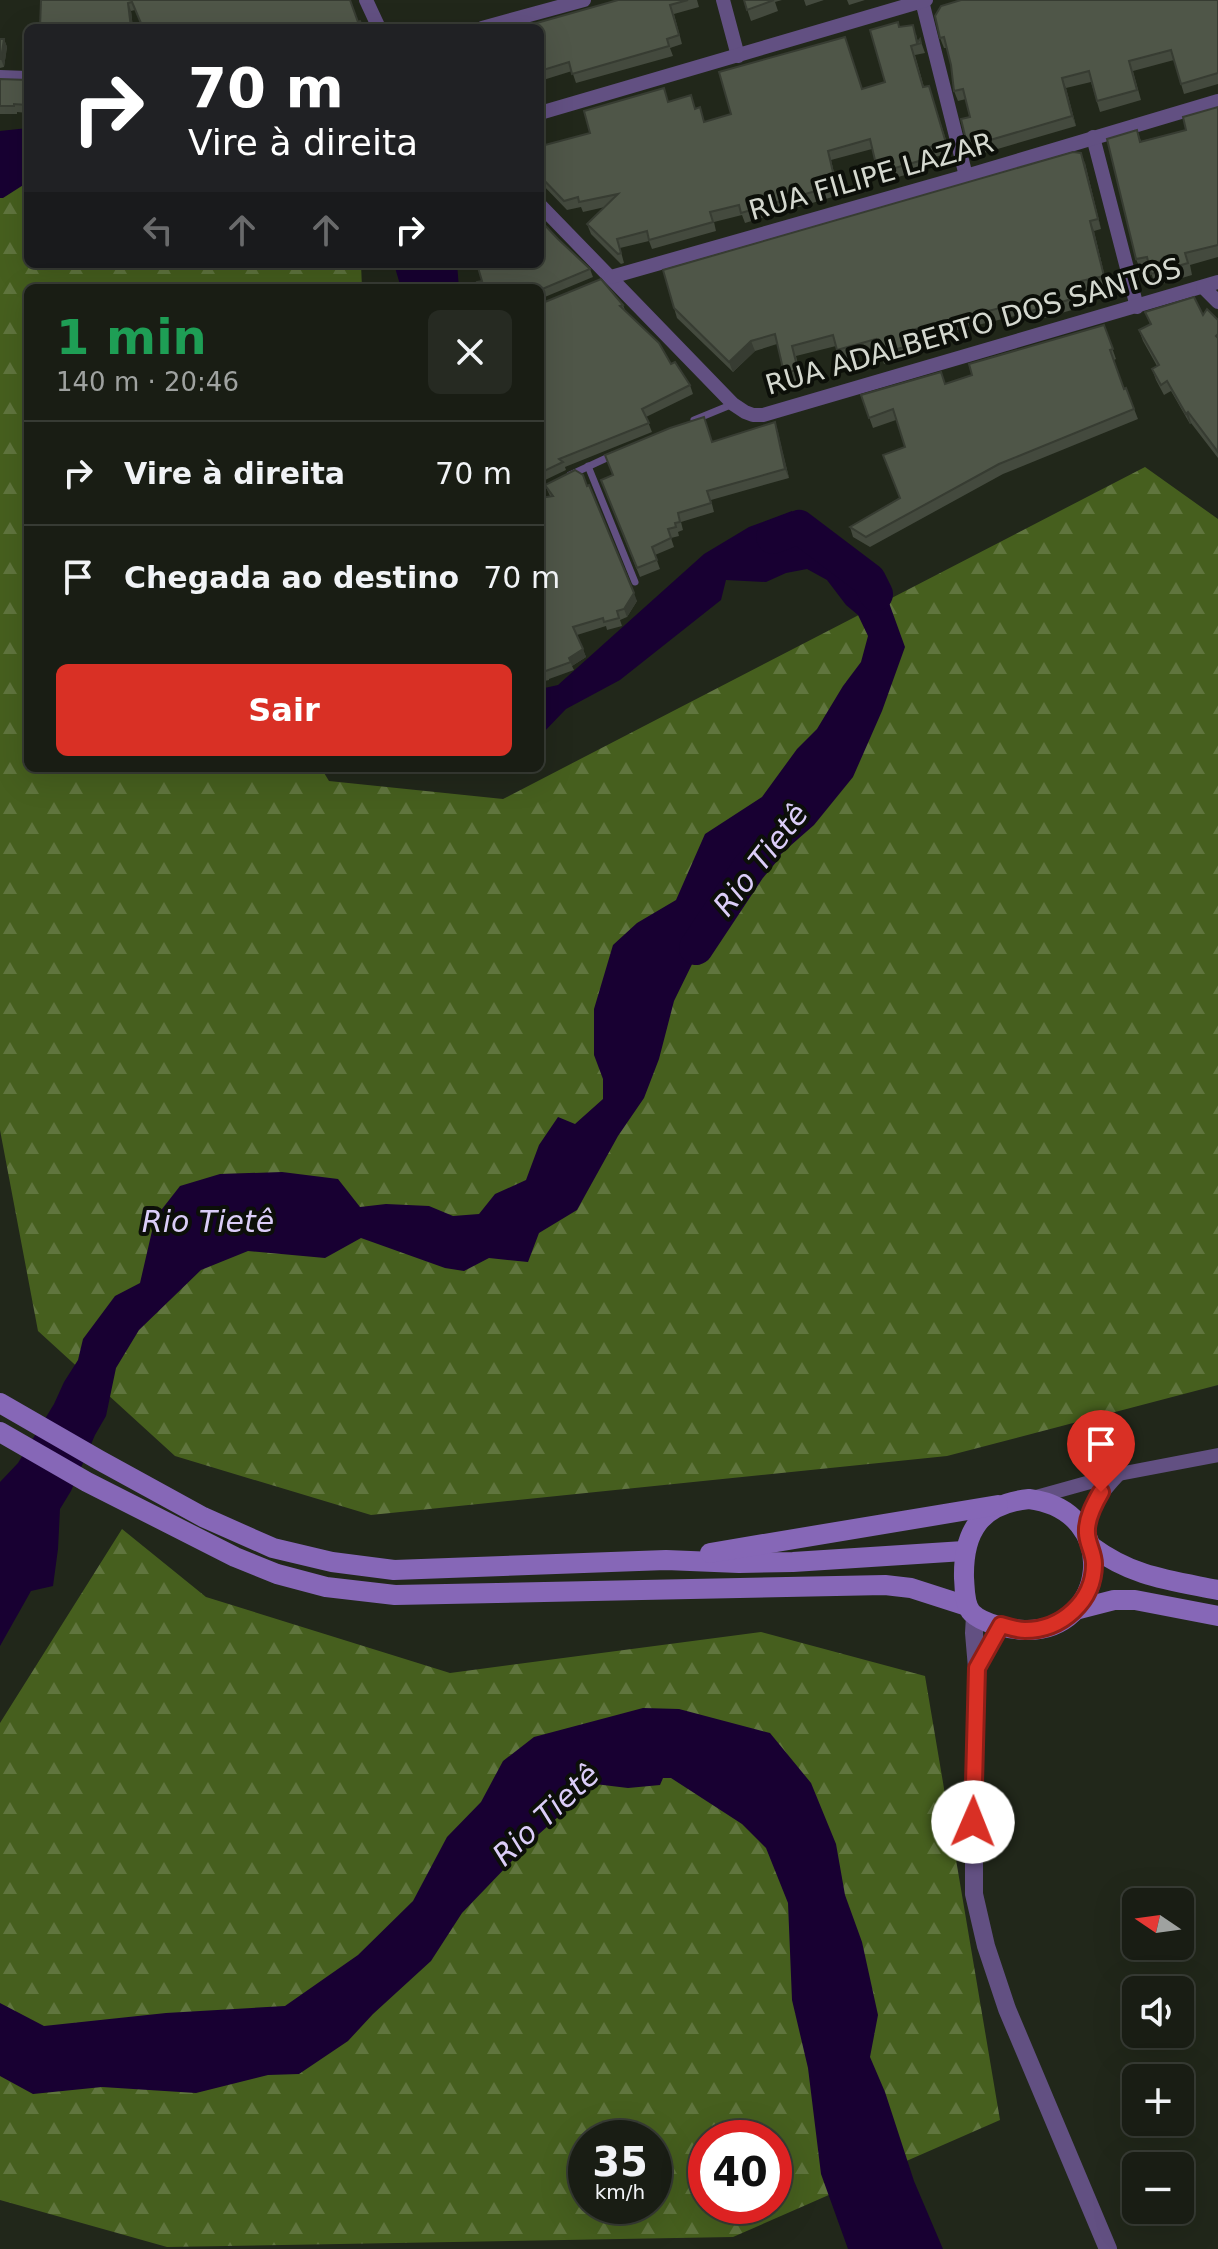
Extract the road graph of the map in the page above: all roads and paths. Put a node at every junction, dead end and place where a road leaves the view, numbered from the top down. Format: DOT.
graph roads {
  1 [pos="366,0"];
  2 [pos="584,0"];
  3 [pos="723,0"];
  4 [pos="924,0"];
  5 [pos="377,24"];
  6 [pos="497,24"];
  7 [pos="738,56"];
  8 [pos="0,77"];
  9 [pos="24,78"];
  10 [pos="1218,101"];
  11 [pos="544,112"];
  12 [pos="1093,137"];
  13 [pos="966,176"];
  14 [pos="544,210"];
  15 [pos="605,280"];
  16 [pos="1211,284"];
  17 [pos="1218,302"];
  18 [pos="1137,307"];
  19 [pos="733,404"];
  20 [pos="689,422"];
  21 [pos="617,453"];
  22 [pos="588,466"];
  23 [pos="564,478"];
  24 [pos="635,582"];
  25 [pos="6,1407"];
  26 [pos="0,1432"];
  27 [pos="1218,1455"];
  28 [pos="1119,1474"];
  29 [pos="1029,1499"];
  30 [pos="1002,1504"];
  31 [pos="1089,1540"];
  32 [pos="964,1551"];
  33 [pos="666,1560"];
  34 [pos="1218,1590"];
  35 [pos="1075,1610"];
  36 [pos="971,1611"];
  37 [pos="1218,1616"];
  38 [pos="1001,1625"];
  39 [pos="977,1668"];
  40 [pos="1108,2249"];
  1 -- 5 [label="street"];
  2 -- 6 [label="street"];
  3 -- 7 [label="street"];
  4 -- 7 [label="street"];
  4 -- 13 [label="street"];
  7 -- 11 [label="street"];
  8 -- 9 [label="street"];
  10 -- 12 [label="street, RUA FILIPE LAZAR"];
  12 -- 13 [label="street, RUA FILIPE LAZAR"];
  12 -- 18 [label="street"];
  13 -- 15 [label="street, RUA FILIPE LAZAR"];
  14 -- 15 [label="street, RUA ADALBERTO DOS SANTOS"];
  15 -- 19 [label="street, RUA ADALBERTO DOS SANTOS"];
  16 -- 17 [label="street"];
  16 -- 18 [label="street, RUA ADALBERTO DOS SANTOS"];
  18 -- 19 [label="street, RUA ADALBERTO DOS SANTOS"];
  19 -- 20 [label="lane"];
  21 -- 22 [label="lane"];
  22 -- 23 [label="lane"];
  22 -- 24 [label="lane"];
  25 -- 33 [label="main road"];
  26 -- 36 [label="main road"];
  27 -- 28 [label="street"];
  28 -- 29 [label="street"];
  28 -- 31 [label="street"];
  29 -- 30 [label="main road"];
  29 -- 31 [label="main road"];
  30 -- 32 [label="main road"];
  30 -- 33 [label="main road"];
  31 -- 34 [label="main road"];
  31 -- 35 [label="main road"];
  32 -- 33 [label="main road"];
  32 -- 36 [label="main road"];
  35 -- 37 [label="main road"];
  35 -- 38 [label="main road"];
  36 -- 38 [label="main road"];
  36 -- 39 [label="street"];
  38 -- 39 [label="street"];
  39 -- 40 [label="street"];
}
